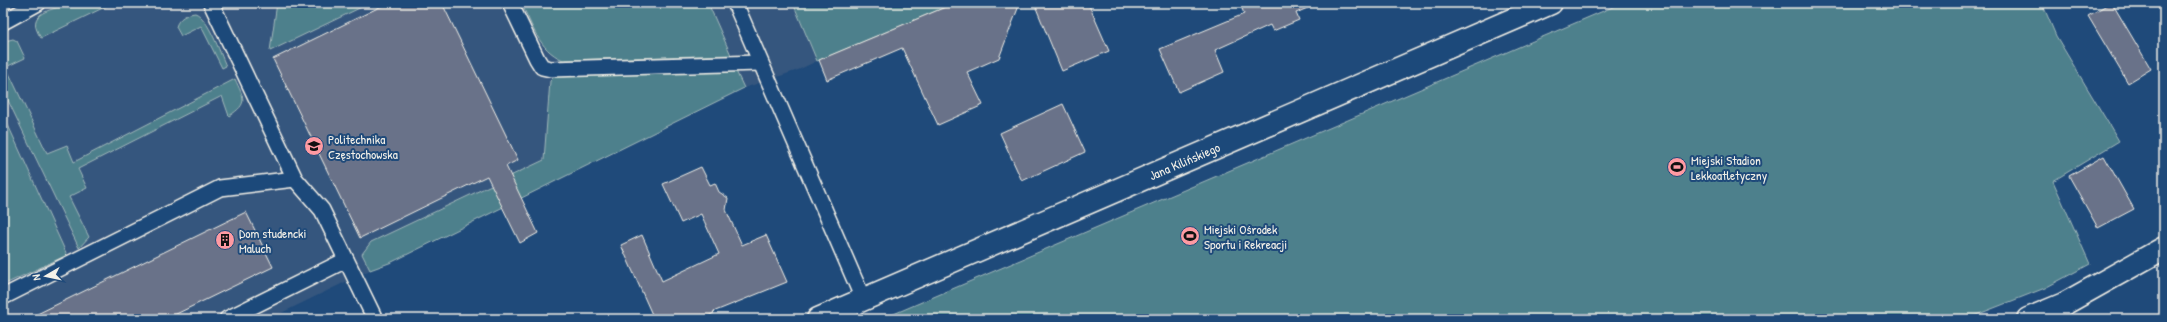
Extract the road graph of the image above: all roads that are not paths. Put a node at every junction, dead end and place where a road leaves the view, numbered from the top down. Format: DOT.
graph roads {
  1 [pos="38,3"];
  2 [pos="211,3"];
  3 [pos="510,3"];
  4 [pos="735,3"];
  5 [pos="1551,3"];
  6 [pos="3,22"];
  7 [pos="760,63"];
  8 [pos="295,179"];
  9 [pos="2164,248"];
  10 [pos="346,260"];
  11 [pos="3,297"];
  12 [pos="863,299"];
  13 [pos="227,319"];
  14 [pos="374,319"];
  15 [pos="818,319"];
  16 [pos="2028,319"];
  1 -- 6 [label="lane"];
  2 -- 8 [label="lane"];
  3 -- 7 [label="lane"];
  4 -- 7 [label="lane"];
  5 -- 12 [label="street, Jana Kilińskiego"];
  7 -- 12 [label="lane"];
  8 -- 10 [label="lane"];
  8 -- 11 [label="lane"];
  9 -- 16 [label="street"];
  10 -- 13 [label="lane"];
  10 -- 14 [label="lane"];
  12 -- 15 [label="street, Jana Kilińskiego"];
}
